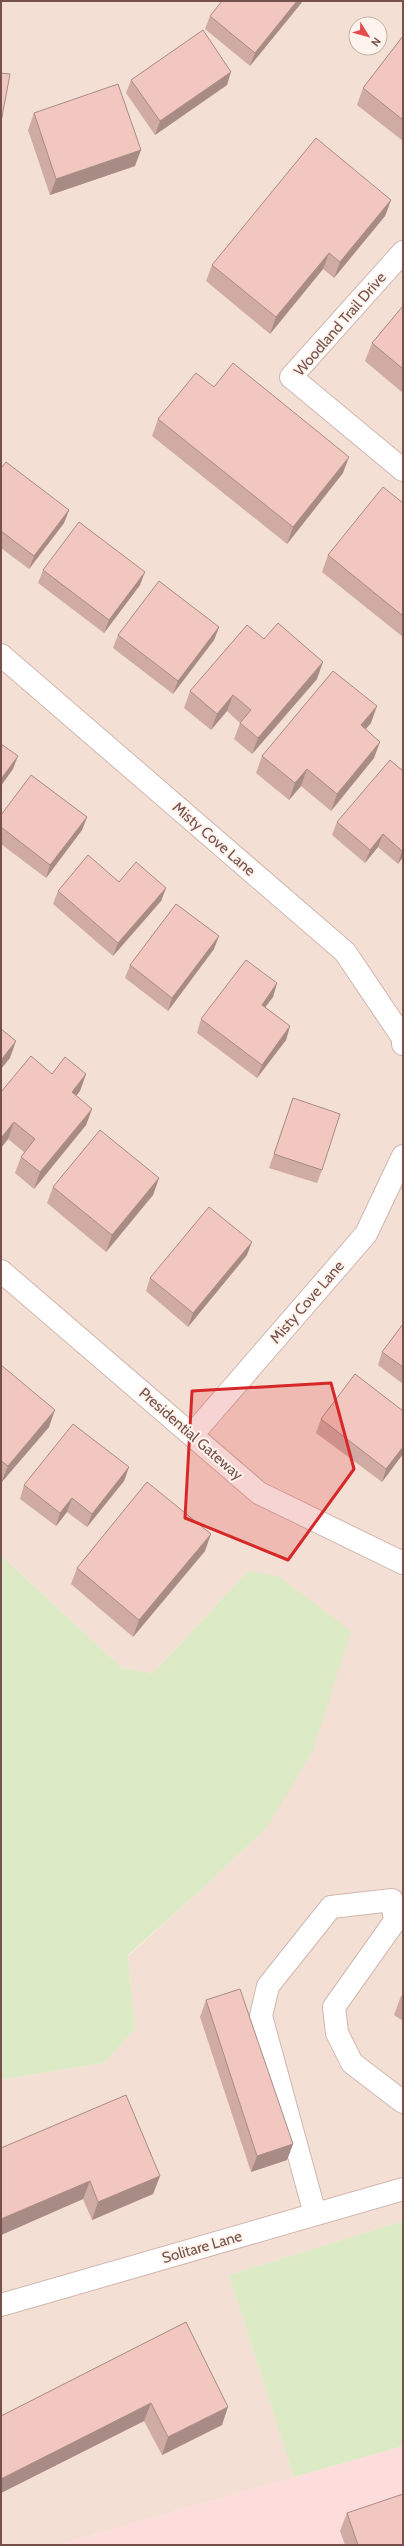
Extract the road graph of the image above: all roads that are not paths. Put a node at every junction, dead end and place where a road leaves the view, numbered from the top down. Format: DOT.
graph roads {
  1 [pos="403,252"];
  2 [pos="403,470"];
  3 [pos="1,655"];
  4 [pos="403,1044"];
  5 [pos="403,1156"];
  6 [pos="1,1271"];
  7 [pos="192,1435"];
  8 [pos="403,1564"];
  9 [pos="403,2102"];
  10 [pos="403,2189"];
  11 [pos="315,2214"];
  12 [pos="1,2305"];
  1 -- 2 [label="street, Woodland Trail Drive"];
  3 -- 4 [label="street, Misty Cove Lane"];
  5 -- 7 [label="street, Misty Cove Lane"];
  6 -- 7 [label="street, Presidential Gateway"];
  7 -- 8 [label="street, Presidential Gateway"];
  9 -- 11 [label="street"];
  10 -- 11 [label="street, Solitare Lane"];
  11 -- 12 [label="street, Solitare Lane"];
}
